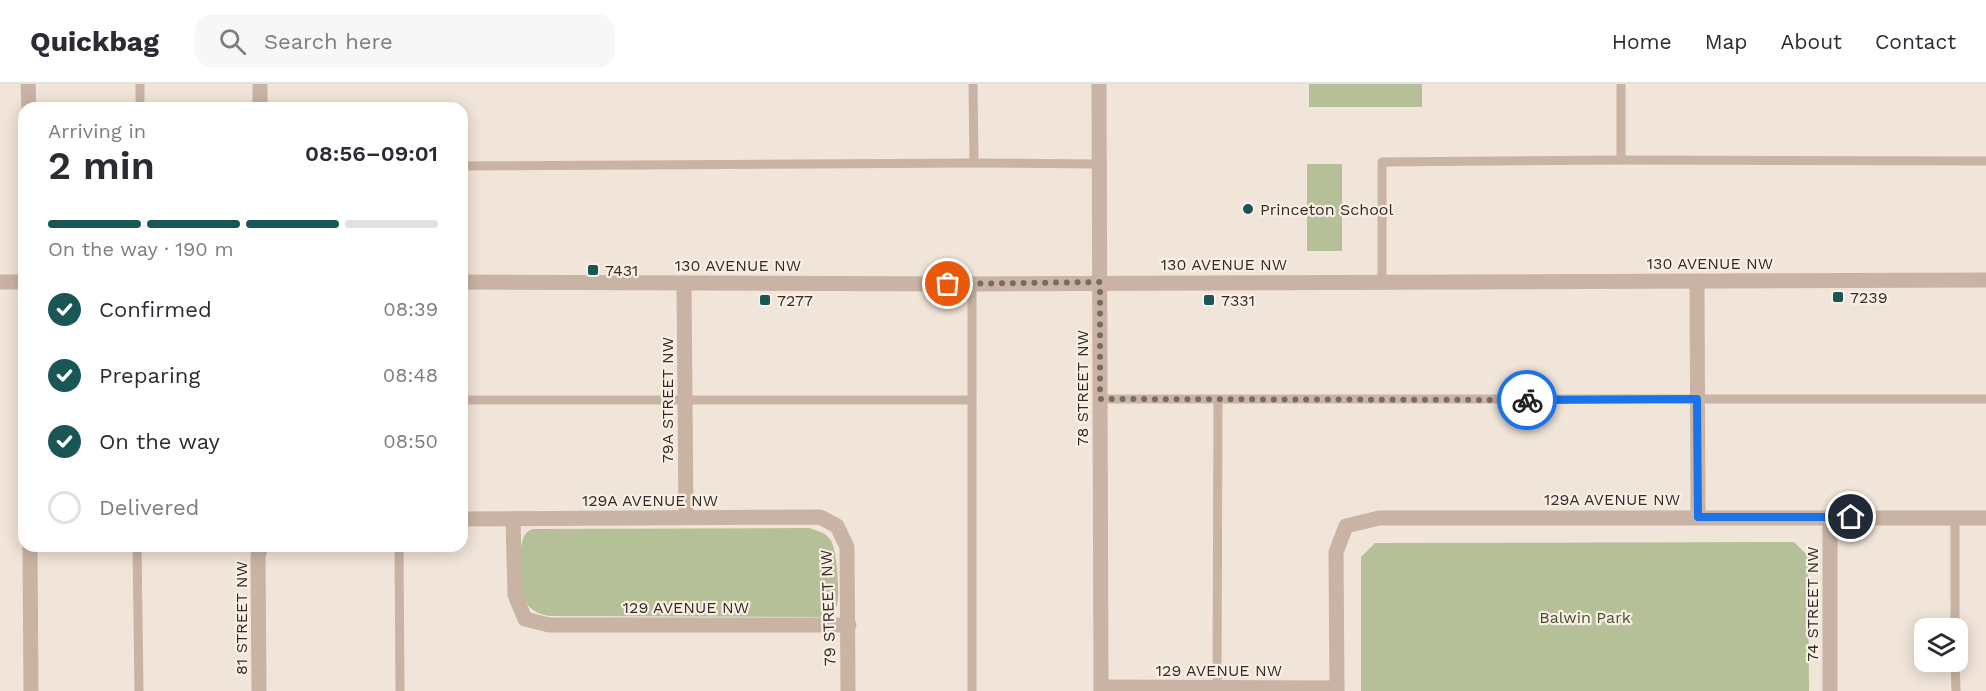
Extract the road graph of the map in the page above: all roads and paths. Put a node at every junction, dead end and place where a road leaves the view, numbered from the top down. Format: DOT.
graph roads {
  1 [pos="28,84"];
  2 [pos="140,84"];
  3 [pos="260,84"];
  4 [pos="973,84"];
  5 [pos="1099,84"];
  6 [pos="1621,84"];
  7 [pos="29,102"];
  8 [pos="140,102"];
  9 [pos="260,102"];
  10 [pos="1621,160"];
  11 [pos="1986,161"];
  12 [pos="974,163"];
  13 [pos="1100,164"];
  14 [pos="468,166"];
  15 [pos="1986,280"];
  16 [pos="1697,281"];
  17 [pos="0,282"];
  18 [pos="18,282"];
  19 [pos="468,282"];
  20 [pos="1100,282"];
  21 [pos="1382,282"];
  22 [pos="684,283"];
  23 [pos="972,284"];
  24 [pos="686,399"];
  25 [pos="1100,399"];
  26 [pos="1697,399"];
  27 [pos="1986,399"];
  28 [pos="468,400"];
  29 [pos="972,400"];
  30 [pos="1218,400"];
  31 [pos="686,517"];
  32 [pos="1698,517"];
  33 [pos="1830,517"];
  34 [pos="1955,518"];
  35 [pos="1986,518"];
  36 [pos="468,519"];
  37 [pos="513,519"];
  38 [pos="837,526"];
  39 [pos="30,552"];
  40 [pos="137,552"];
  41 [pos="259,552"];
  42 [pos="399,552"];
  43 [pos="1955,618"];
  44 [pos="849,625"];
  45 [pos="1956,672"];
  46 [pos="1101,689"];
  47 [pos="1217,689"];
  48 [pos="1337,690"];
  49 [pos="31,691"];
  50 [pos="139,691"];
  51 [pos="259,691"];
  52 [pos="400,691"];
  53 [pos="848,691"];
  54 [pos="972,691"];
  55 [pos="1830,691"];
  56 [pos="1956,691"];
  1 -- 7 [label="street"];
  2 -- 8 [label="lane"];
  3 -- 9 [label="street"];
  4 -- 12 [label="lane"];
  5 -- 13 [label="street, 78 STREET NW"];
  6 -- 10 [label="lane"];
  10 -- 11 [label="lane"];
  10 -- 21 [label="lane"];
  12 -- 13 [label="lane"];
  12 -- 14 [label="lane"];
  13 -- 20 [label="street, 78 STREET NW"];
  15 -- 16 [label="street, 130 AVENUE NW"];
  16 -- 21 [label="street, 130 AVENUE NW"];
  16 -- 26 [label="street"];
  17 -- 18 [label="street"];
  19 -- 22 [label="street, 130 AVENUE NW"];
  20 -- 21 [label="street, 130 AVENUE NW"];
  20 -- 23 [label="street, 130 AVENUE NW"];
  20 -- 25 [label="street, 78 STREET NW"];
  22 -- 23 [label="street, 130 AVENUE NW"];
  22 -- 24 [label="street, 79A STREET NW"];
  23 -- 29 [label="lane"];
  24 -- 28 [label="lane"];
  24 -- 29 [label="lane"];
  24 -- 31 [label="street, 79A STREET NW"];
  25 -- 30 [label="lane"];
  25 -- 46 [label="street, 78 STREET NW"];
  26 -- 27 [label="lane"];
  26 -- 30 [label="lane"];
  26 -- 32 [label="street"];
  29 -- 54 [label="lane"];
  30 -- 47 [label="lane"];
  31 -- 37 [label="street, 129A AVENUE NW"];
  31 -- 38 [label="street, 129A AVENUE NW"];
  32 -- 33 [label="street, 129A AVENUE NW"];
  32 -- 48 [label="street, 129A AVENUE NW"];
  33 -- 34 [label="street, 129A AVENUE NW"];
  33 -- 55 [label="street, 74 STREET NW"];
  34 -- 35 [label="street, 129A AVENUE NW"];
  34 -- 43 [label="lane"];
  36 -- 37 [label="street, 129A AVENUE NW"];
  37 -- 44 [label="street, 129 AVENUE NW"];
  38 -- 44 [label="street, 79 STREET NW"];
  39 -- 49 [label="street"];
  40 -- 50 [label="lane"];
  41 -- 51 [label="street, 81 STREET NW"];
  42 -- 52 [label="lane"];
  44 -- 53 [label="street, 79 STREET NW"];
  45 -- 56 [label="lane"];
  46 -- 47 [label="street, 129 AVENUE NW"];
  47 -- 48 [label="street, 129 AVENUE NW"];
}
